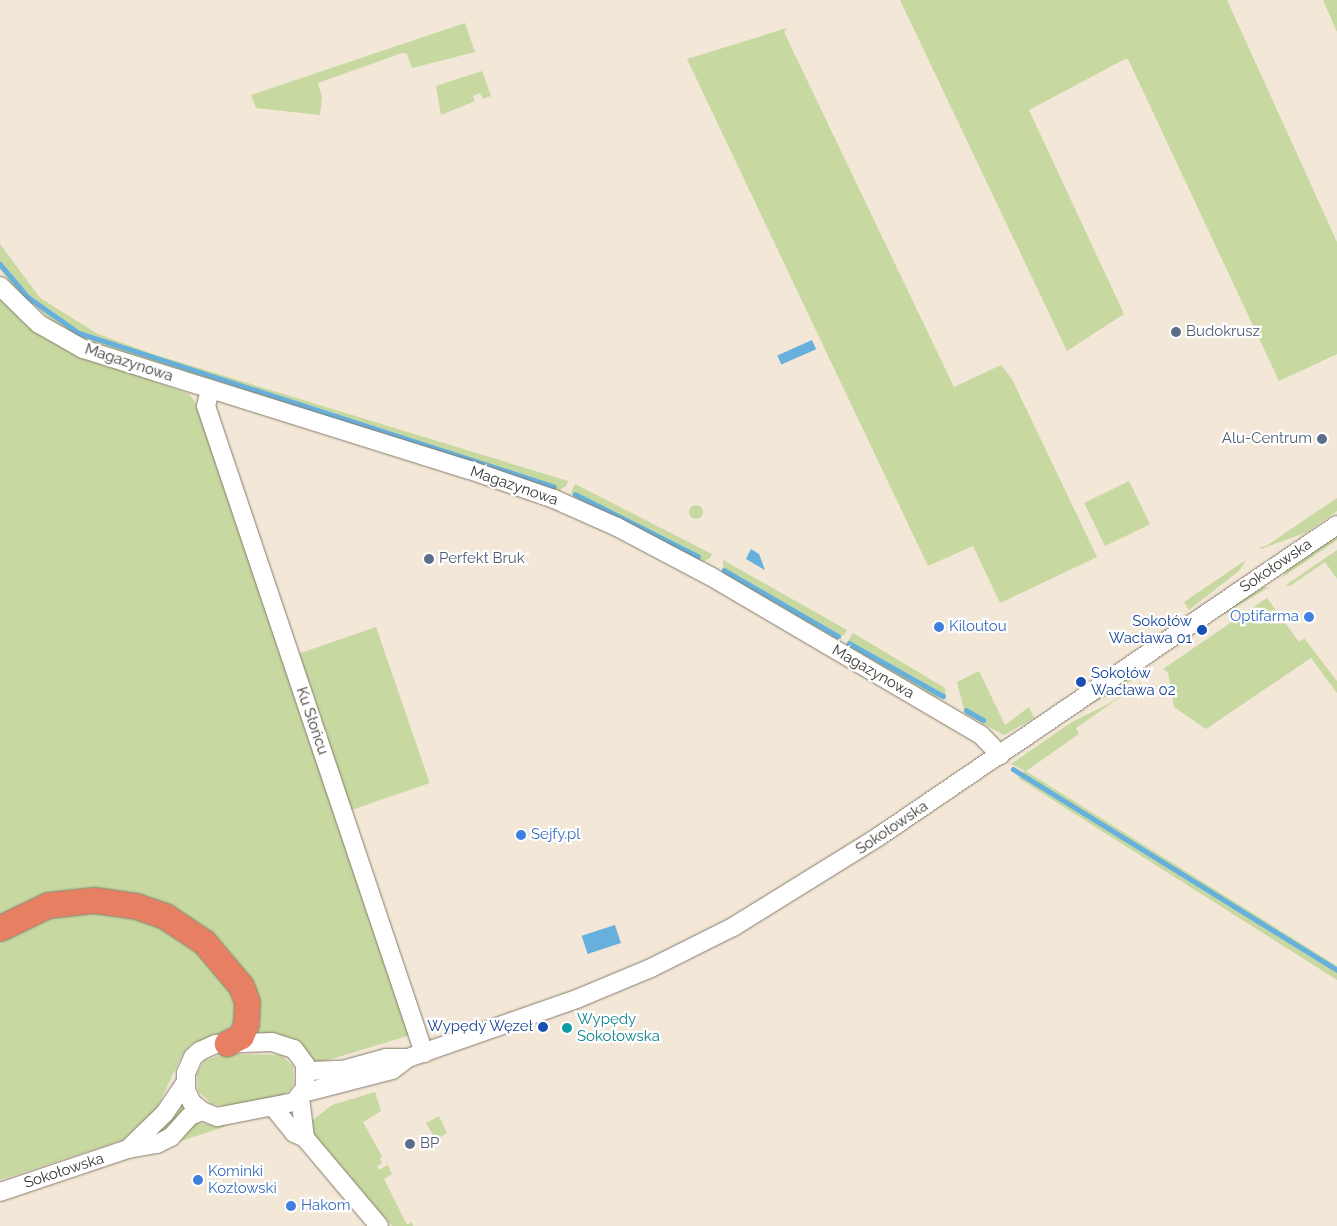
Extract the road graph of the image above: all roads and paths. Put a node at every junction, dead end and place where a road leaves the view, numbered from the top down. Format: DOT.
graph roads {
  1 [pos="0,286"];
  2 [pos="210,390"];
  3 [pos="1337,525"];
  4 [pos="1000,755"];
  5 [pos="0,928"];
  6 [pos="227,1044"];
  7 [pos="416,1055"];
  8 [pos="307,1072"];
  9 [pos="186,1082"];
  10 [pos="301,1095"];
  11 [pos="274,1108"];
  12 [pos="202,1111"];
  13 [pos="305,1138"];
  14 [pos="128,1149"];
  15 [pos="0,1192"];
  16 [pos="380,1226"];
  1 -- 2 [label="street, Magazynowa"];
  2 -- 4 [label="street, Magazynowa"];
  2 -- 7 [label="street, Ku Słońcu"];
  3 -- 4 [label="street, Sokołowska"];
  4 -- 7 [label="street, Sokołowska"];
  5 -- 6 [label="highway"];
  6 -- 8 [label="street"];
  6 -- 9 [label="street"];
  7 -- 8 [label="street, Sokołowska"];
  7 -- 10 [label="street, Sokołowska"];
  8 -- 10 [label="street"];
  9 -- 12 [label="street"];
  9 -- 14 [label="street, Sokołowska"];
  10 -- 11 [label="street"];
  10 -- 13 [label="street"];
  11 -- 12 [label="street"];
  11 -- 13 [label="street"];
  12 -- 14 [label="street, Sokołowska"];
  13 -- 16 [label="street"];
  14 -- 15 [label="street, Sokołowska"];
}
